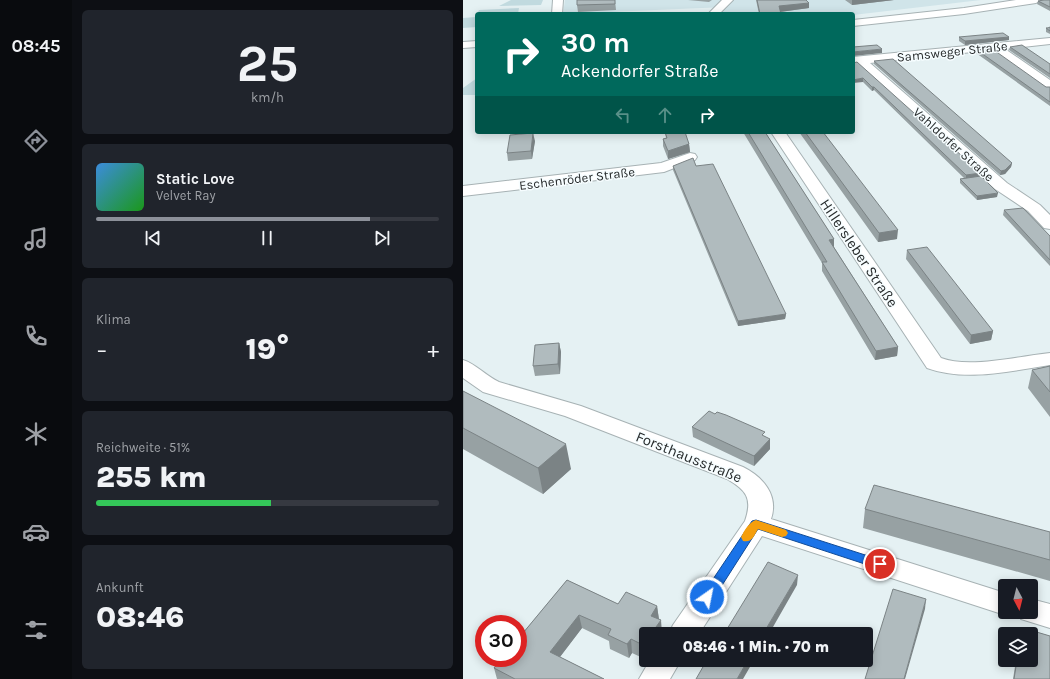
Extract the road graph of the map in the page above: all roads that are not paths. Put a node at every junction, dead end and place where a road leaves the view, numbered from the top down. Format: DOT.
graph roads {
  1 [pos="558,0"];
  2 [pos="729,0"];
  3 [pos="1037,0"];
  4 [pos="557,12"];
  5 [pos="715,12"];
  6 [pos="855,23"];
  7 [pos="1050,41"];
  8 [pos="475,44"];
  9 [pos="463,45"];
  10 [pos="994,47"];
  11 [pos="857,61"];
  12 [pos="1050,86"];
  13 [pos="779,134"];
  14 [pos="690,157"];
  15 [pos="463,191"];
  16 [pos="1050,224"];
  17 [pos="1050,359"];
  18 [pos="463,367"];
  19 [pos="756,524"];
  20 [pos="998,602"];
  21 [pos="1038,613"];
  22 [pos="1050,616"];
  23 [pos="688,627"];
  24 [pos="662,667"];
  25 [pos="654,679"];
  1 -- 4 [label="street"];
  2 -- 5 [label="street"];
  3 -- 6 [label="street"];
  7 -- 10 [label="street, Samsweger Straße"];
  8 -- 9 [label="street"];
  10 -- 11 [label="street, Samsweger Straße"];
  10 -- 12 [label="street"];
  11 -- 16 [label="street, Vahldorfer Straße"];
  13 -- 17 [label="street, Hillersleber Straße"];
  14 -- 15 [label="street, Eschenröder Straße"];
  18 -- 19 [label="street, Forsthausstraße"];
  19 -- 20 [label="street"];
  19 -- 23 [label="street, Forsthausstraße"];
  21 -- 22 [label="street"];
  24 -- 25 [label="street"];
}
